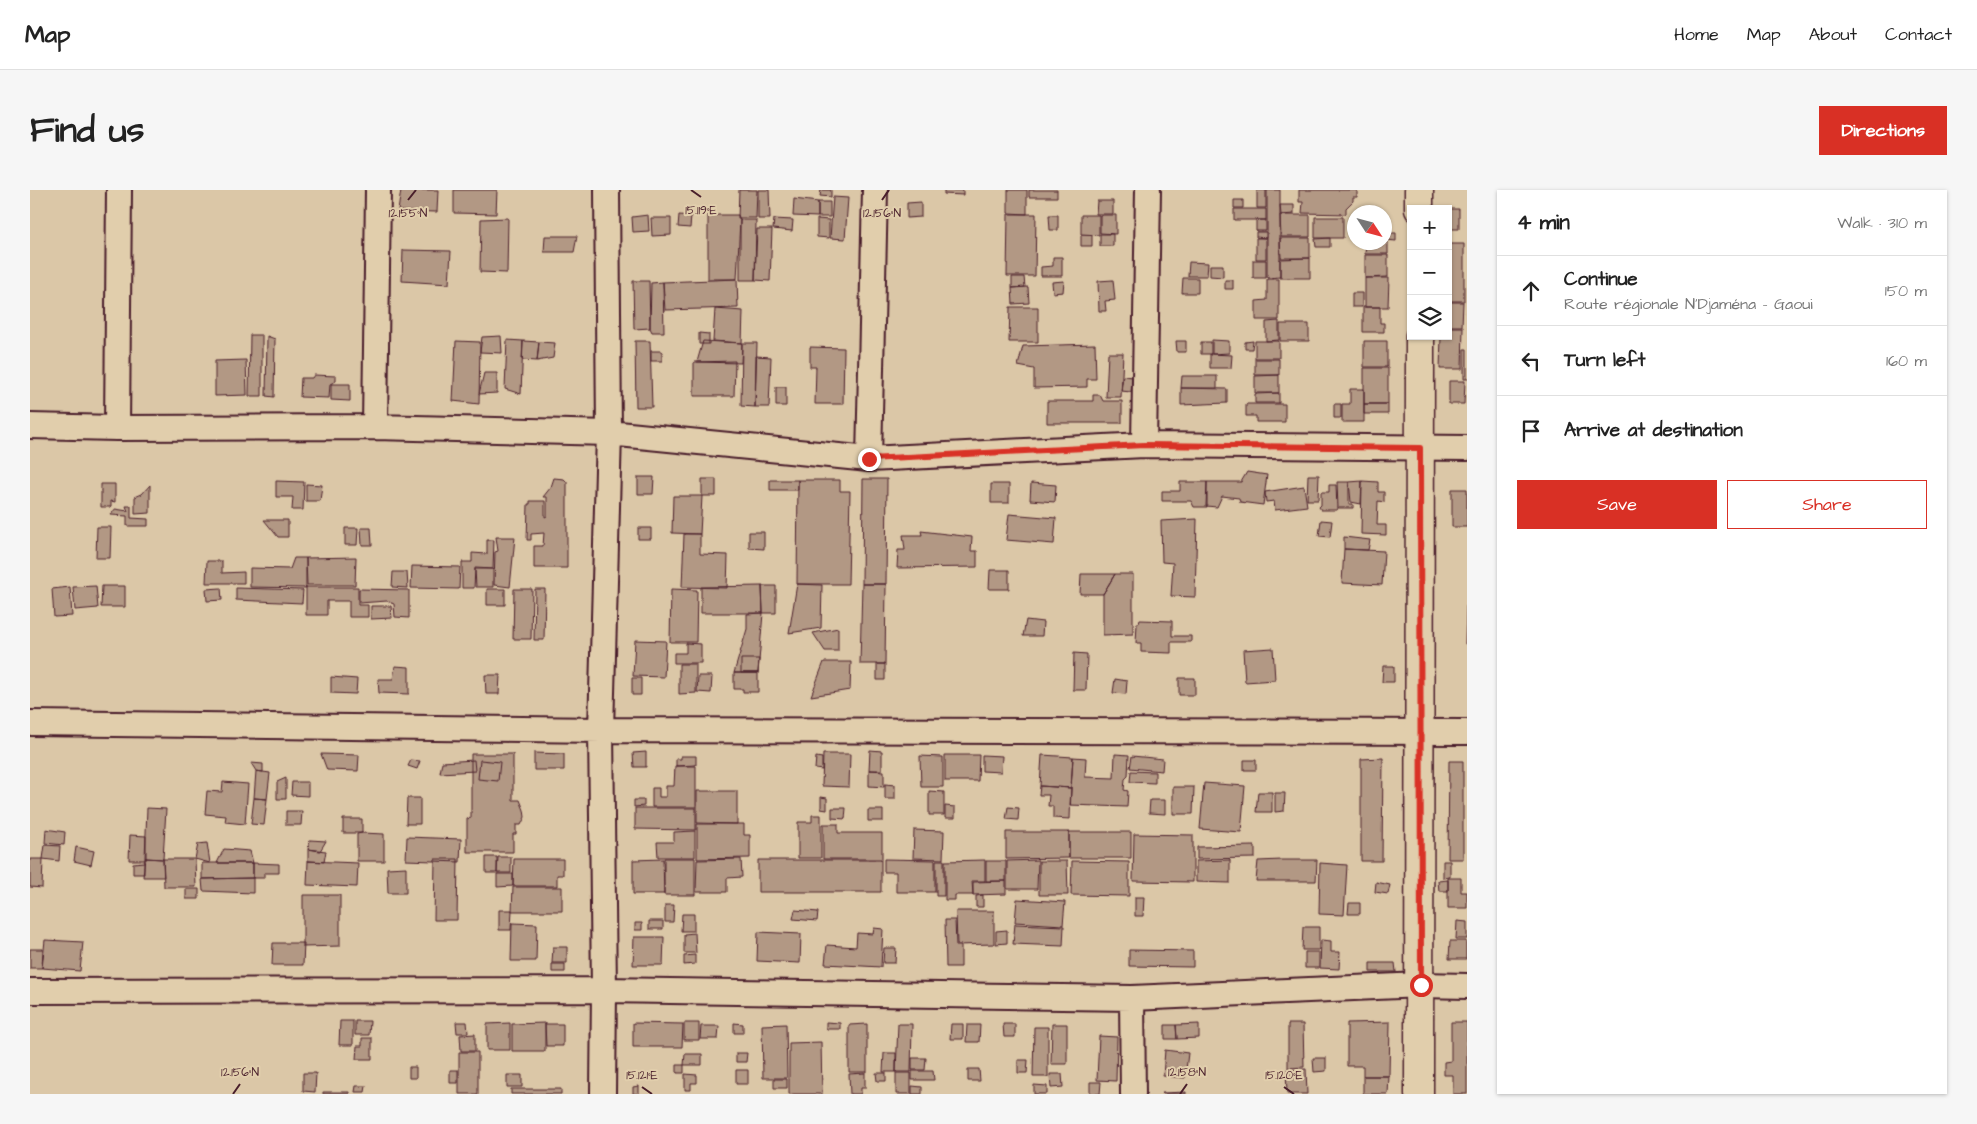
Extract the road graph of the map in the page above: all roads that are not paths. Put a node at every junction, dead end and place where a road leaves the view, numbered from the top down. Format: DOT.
graph roads {
  1 [pos="119,190"];
  2 [pos="378,190"];
  3 [pos="607,190"];
  4 [pos="875,190"];
  5 [pos="1148,190"];
  6 [pos="1419,190"];
  7 [pos="1419,205"];
  8 [pos="1420,340"];
  9 [pos="30,426"];
  10 [pos="117,428"];
  11 [pos="375,428"];
  12 [pos="609,433"];
  13 [pos="1144,445"];
  14 [pos="1420,448"];
  15 [pos="1467,448"];
  16 [pos="869,459"];
  17 [pos="30,723"];
  18 [pos="600,730"];
  19 [pos="1420,731"];
  20 [pos="1467,732"];
  21 [pos="1421,985"];
  22 [pos="1467,986"];
  23 [pos="604,990"];
  24 [pos="30,991"];
  25 [pos="1132,998"];
  26 [pos="603,1094"];
  27 [pos="1133,1094"];
  28 [pos="1420,1094"];
  1 -- 10 [label="street"];
  2 -- 11 [label="street"];
  3 -- 12 [label="street"];
  4 -- 16 [label="street"];
  5 -- 13 [label="street"];
  6 -- 7 [label="street"];
  8 -- 14 [label="street"];
  9 -- 10 [label="street"];
  10 -- 11 [label="street"];
  11 -- 12 [label="street"];
  12 -- 16 [label="street"];
  12 -- 18 [label="street"];
  13 -- 14 [label="street"];
  13 -- 16 [label="street"];
  14 -- 15 [label="street"];
  14 -- 19 [label="street"];
  17 -- 18 [label="street"];
  18 -- 19 [label="street"];
  18 -- 23 [label="street"];
  19 -- 20 [label="street"];
  19 -- 21 [label="street"];
  21 -- 22 [label="street"];
  21 -- 25 [label="street"];
  21 -- 28 [label="street"];
  23 -- 24 [label="street"];
  23 -- 25 [label="street"];
  23 -- 26 [label="street"];
  25 -- 27 [label="street"];
}
